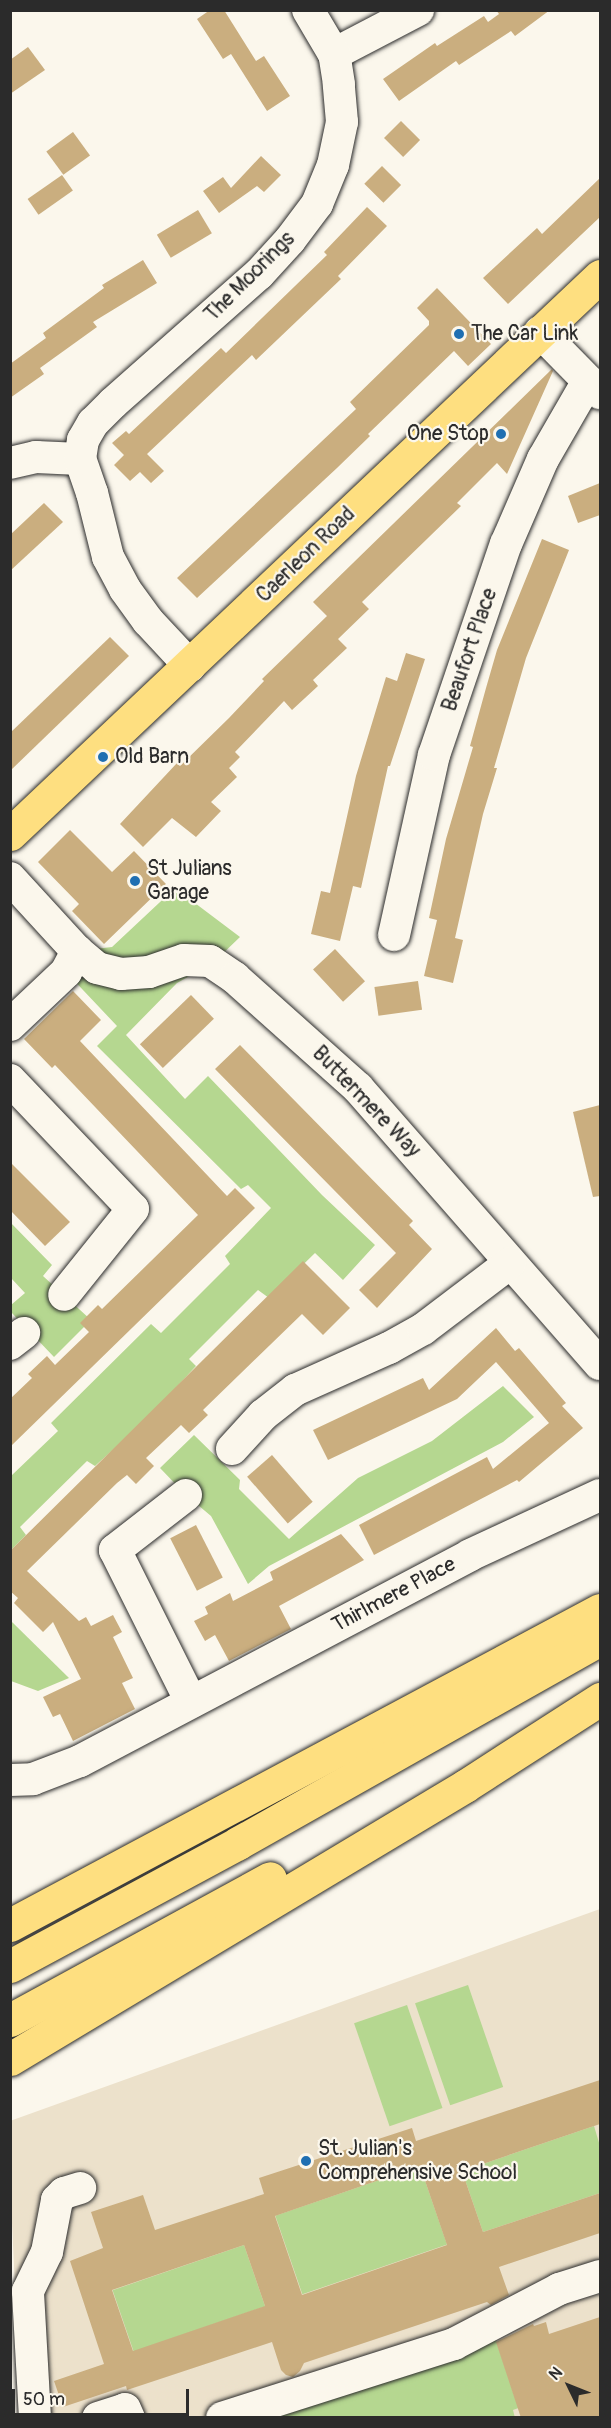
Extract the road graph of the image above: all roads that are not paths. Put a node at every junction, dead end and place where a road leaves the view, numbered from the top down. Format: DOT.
graph roads {
  1 [pos="308,10"];
  2 [pos="418,10"];
  3 [pos="334,54"];
  4 [pos="600,276"];
  5 [pos="540,332"];
  6 [pos="594,387"];
  7 [pos="80,459"];
  8 [pos="10,463"];
  9 [pos="190,666"];
  10 [pos="10,834"];
  11 [pos="10,878"];
  12 [pos="394,935"];
  13 [pos="77,951"];
  14 [pos="10,1024"];
  15 [pos="10,1080"];
  16 [pos="510,1263"];
  17 [pos="64,1295"];
  18 [pos="600,1364"];
  19 [pos="232,1449"];
  20 [pos="186,1495"];
  21 [pos="600,1495"];
  22 [pos="600,1610"];
  23 [pos="600,1639"];
  24 [pos="600,1697"];
  25 [pos="191,1702"];
  26 [pos="10,1780"];
  27 [pos="10,1925"];
  28 [pos="10,1966"];
  29 [pos="10,2020"];
  30 [pos="10,2060"];
  31 [pos="80,2188"];
  32 [pos="600,2276"];
  33 [pos="35,2418"];
  34 [pos="98,2418"];
  35 [pos="129,2418"];
  36 [pos="222,2418"];
  1 -- 3 [label="street, The Moorings"];
  2 -- 3 [label="street"];
  3 -- 7 [label="street, The Moorings"];
  4 -- 5 [label="main road, Caerleon Road"];
  5 -- 6 [label="street"];
  5 -- 9 [label="main road, Caerleon Road"];
  6 -- 12 [label="street, Beaufort Place"];
  7 -- 8 [label="street"];
  7 -- 9 [label="street"];
  9 -- 10 [label="main road, Caerleon Road"];
  11 -- 13 [label="street"];
  13 -- 14 [label="street"];
  13 -- 16 [label="street, Buttermere Way"];
  15 -- 17 [label="street"];
  16 -- 18 [label="street, Buttermere Way"];
  16 -- 19 [label="street"];
  20 -- 25 [label="street"];
  21 -- 25 [label="street, Thirlmere Place"];
  22 -- 27 [label="main road"];
  23 -- 28 [label="main road"];
  24 -- 29 [label="main road"];
  24 -- 30 [label="main road"];
  25 -- 26 [label="street, Thirlmere Place"];
  31 -- 33 [label="street"];
  32 -- 36 [label="street"];
  34 -- 35 [label="street"];
}
